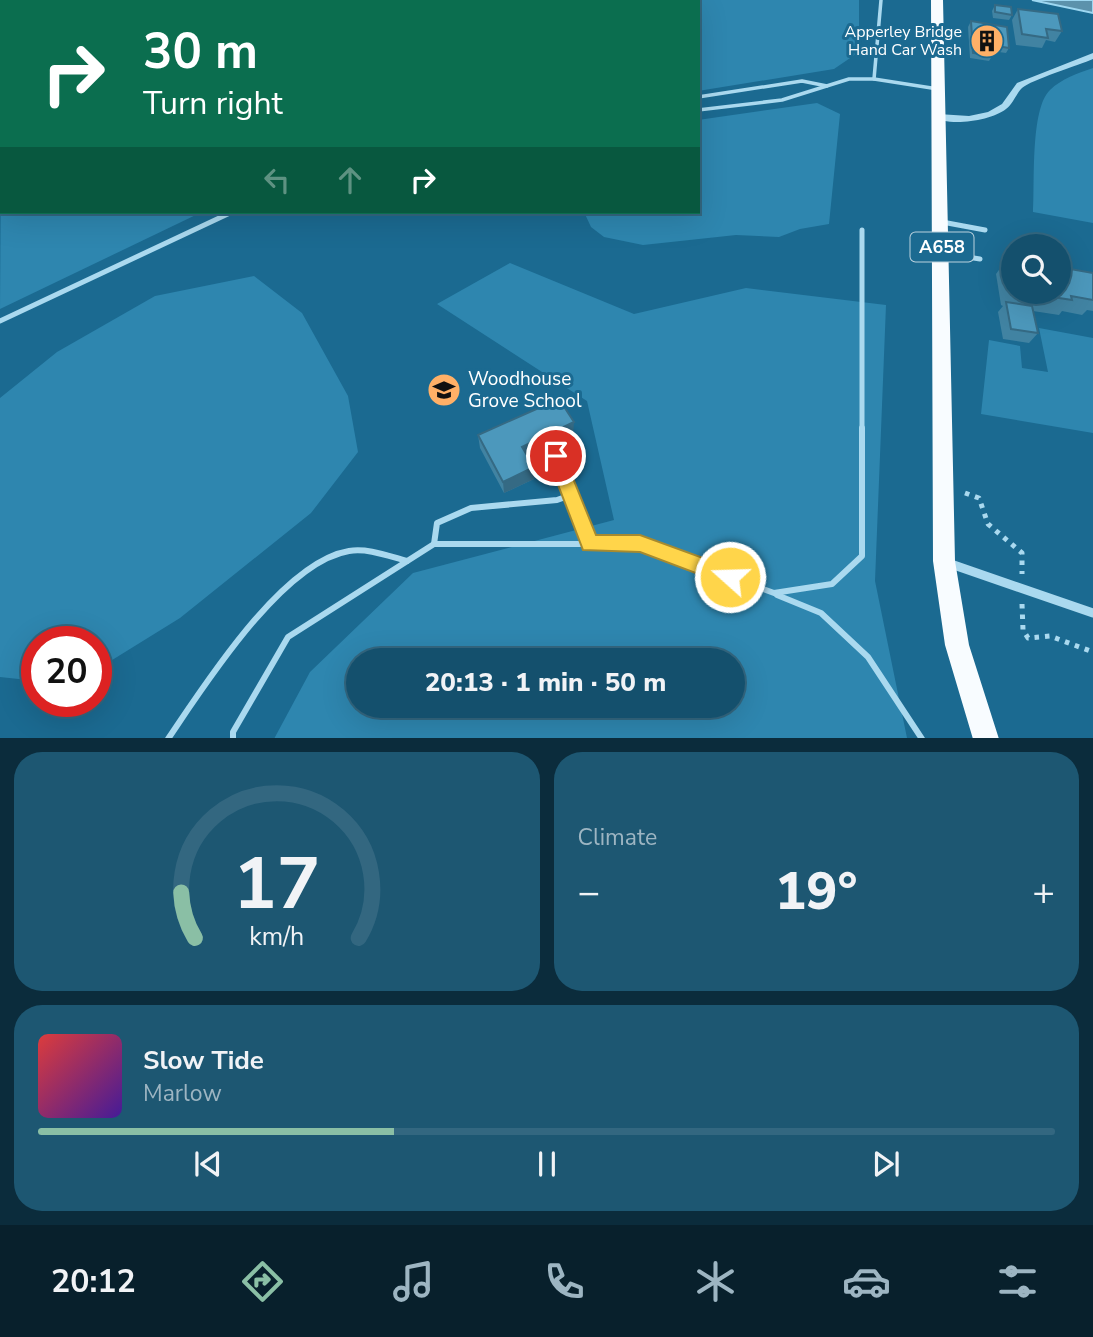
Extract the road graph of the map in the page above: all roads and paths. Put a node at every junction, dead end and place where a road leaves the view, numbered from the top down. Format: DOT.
graph roads {
  1 [pos="881,0"];
  2 [pos="937,0"];
  3 [pos="1093,56"];
  4 [pos="874,79"];
  5 [pos="830,86"];
  6 [pos="938,89"];
  7 [pos="700,97"];
  8 [pos="700,110"];
  9 [pos="938,117"];
  10 [pos="228,214"];
  11 [pos="942,222"];
  12 [pos="862,230"];
  13 [pos="985,230"];
  14 [pos="942,253"];
  15 [pos="980,259"];
  16 [pos="0,321"];
  17 [pos="556,456"];
  18 [pos="571,495"];
  19 [pos="434,544"];
  20 [pos="590,544"];
  21 [pos="407,561"];
  22 [pos="944,561"];
  23 [pos="774,593"];
  24 [pos="1093,613"];
  25 [pos="168,738"];
  26 [pos="233,738"];
  27 [pos="922,738"];
  28 [pos="986,738"];
  1 -- 4 [label="lane"];
  2 -- 6 [label="highway, A658"];
  3 -- 9 [label="street"];
  4 -- 5 [label="lane"];
  4 -- 6 [label="lane"];
  5 -- 7 [label="lane"];
  5 -- 8 [label="lane"];
  6 -- 9 [label="highway, A658"];
  9 -- 11 [label="highway, A658"];
  10 -- 16 [label="lane"];
  11 -- 13 [label="lane"];
  11 -- 14 [label="highway, A658"];
  12 -- 23 [label="lane"];
  14 -- 15 [label="lane"];
  14 -- 22 [label="highway, A658"];
  17 -- 18 [label="lane"];
  18 -- 19 [label="lane"];
  18 -- 20 [label="lane"];
  19 -- 20 [label="lane"];
  19 -- 21 [label="lane"];
  20 -- 23 [label="lane"];
  21 -- 25 [label="lane"];
  21 -- 26 [label="lane"];
  22 -- 24 [label="street"];
  22 -- 28 [label="highway, A658"];
  23 -- 27 [label="lane"];
}
